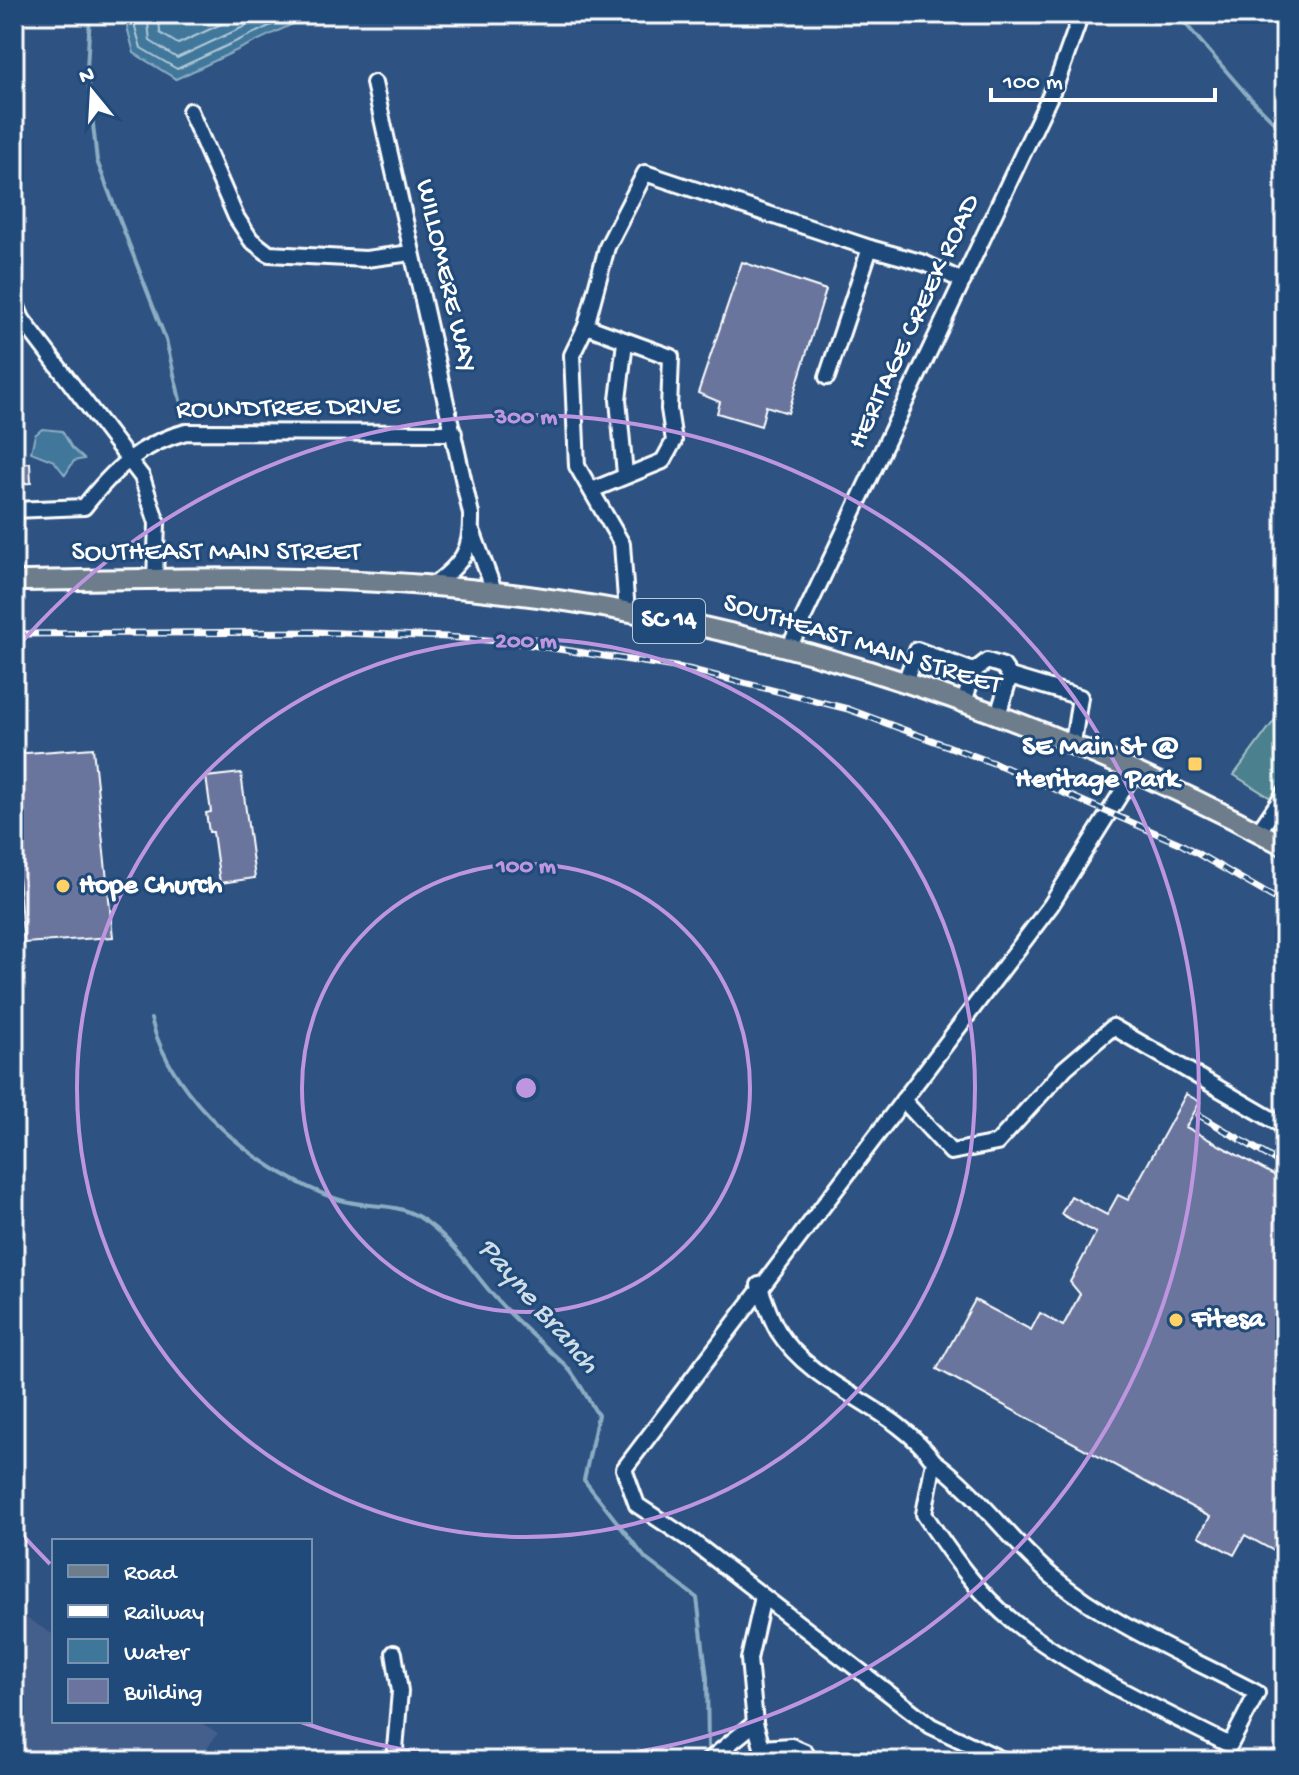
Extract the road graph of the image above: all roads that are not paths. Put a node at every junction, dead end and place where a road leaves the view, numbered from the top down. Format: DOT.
graph roads {
  1 [pos="1078,14"];
  2 [pos="374,83"];
  3 [pos="190,111"];
  4 [pos="870,248"];
  5 [pos="411,253"];
  6 [pos="963,281"];
  7 [pos="14,300"];
  8 [pos="586,326"];
  9 [pos="625,342"];
  10 [pos="827,377"];
  11 [pos="454,433"];
  12 [pos="130,461"];
  13 [pos="625,474"];
  14 [pos="592,490"];
  15 [pos="14,510"];
  16 [pos="471,528"];
  17 [pos="155,579"];
  18 [pos="14,581"];
  19 [pos="433,586"];
  20 [pos="495,593"];
  21 [pos="627,613"];
  22 [pos="789,648"];
  23 [pos="974,671"];
  24 [pos="1010,676"];
  25 [pos="905,682"];
  26 [pos="964,702"];
  27 [pos="998,715"];
  28 [pos="1073,743"];
  29 [pos="1135,771"];
  30 [pos="1285,793"];
  31 [pos="1259,831"];
  32 [pos="1285,846"];
  33 [pos="903,1100"];
  34 [pos="1285,1127"];
  35 [pos="759,1285"];
  36 [pos="934,1461"];
  37 [pos="763,1597"];
  38 [pos="394,1653"];
  39 [pos="755,1723"];
  40 [pos="764,1755"];
  41 [pos="394,1761"];
  42 [pos="708,1761"];
  43 [pos="810,1761"];
  44 [pos="1005,1761"];
  1 -- 6 [label="street, HERITAGE CREEK ROAD"];
  2 -- 5 [label="street, WILLOMERE WAY"];
  3 -- 5 [label="street"];
  4 -- 6 [label="street"];
  4 -- 8 [label="street"];
  4 -- 10 [label="street"];
  5 -- 11 [label="street, WILLOMERE WAY"];
  6 -- 22 [label="street, HERITAGE CREEK ROAD"];
  7 -- 12 [label="street"];
  8 -- 9 [label="street"];
  8 -- 14 [label="street"];
  9 -- 13 [label="street"];
  9 -- 13 [label="street"];
  11 -- 12 [label="street, ROUNDTREE DRIVE"];
  11 -- 16 [label="street, WILLOMERE WAY"];
  12 -- 15 [label="street, ROUNDTREE DRIVE"];
  12 -- 17 [label="street"];
  13 -- 14 [label="street"];
  14 -- 21 [label="street"];
  16 -- 19 [label="street, WILLOMERE WAY"];
  16 -- 20 [label="street, WILLOMERE WAY"];
  17 -- 18 [label="main road, SOUTHEAST MAIN STREET / SC 14"];
  17 -- 19 [label="main road, SOUTHEAST MAIN STREET / SC 14"];
  19 -- 20 [label="main road, SOUTHEAST MAIN STREET / SC 14"];
  20 -- 21 [label="main road, SOUTHEAST MAIN STREET / SC 14"];
  21 -- 22 [label="main road, SOUTHEAST MAIN STREET / SC 14"];
  22 -- 25 [label="main road, SOUTHEAST MAIN STREET / SC 14"];
  23 -- 24 [label="street"];
  23 -- 25 [label="street"];
  23 -- 26 [label="street"];
  24 -- 27 [label="street"];
  24 -- 28 [label="street"];
  25 -- 26 [label="main road, SOUTHEAST MAIN STREET / SC 14"];
  26 -- 27 [label="main road, SOUTHEAST MAIN STREET / SC 14"];
  27 -- 28 [label="main road, SOUTHEAST MAIN STREET / SC 14"];
  28 -- 29 [label="main road, SOUTHEAST MAIN STREET / SC 14"];
  29 -- 31 [label="main road, SOUTHEAST MAIN STREET / SC 14"];
  29 -- 33 [label="street"];
  30 -- 31 [label="street"];
  31 -- 32 [label="main road, SOUTHEAST MAIN STREET / SC 14"];
  33 -- 34 [label="street"];
  33 -- 35 [label="street"];
  35 -- 36 [label="street"];
  35 -- 37 [label="street"];
  36 -- 36 [label="street"];
  37 -- 39 [label="street"];
  37 -- 44 [label="street"];
  38 -- 41 [label="street"];
  39 -- 40 [label="street"];
  39 -- 42 [label="street"];
  40 -- 43 [label="street"];
}
